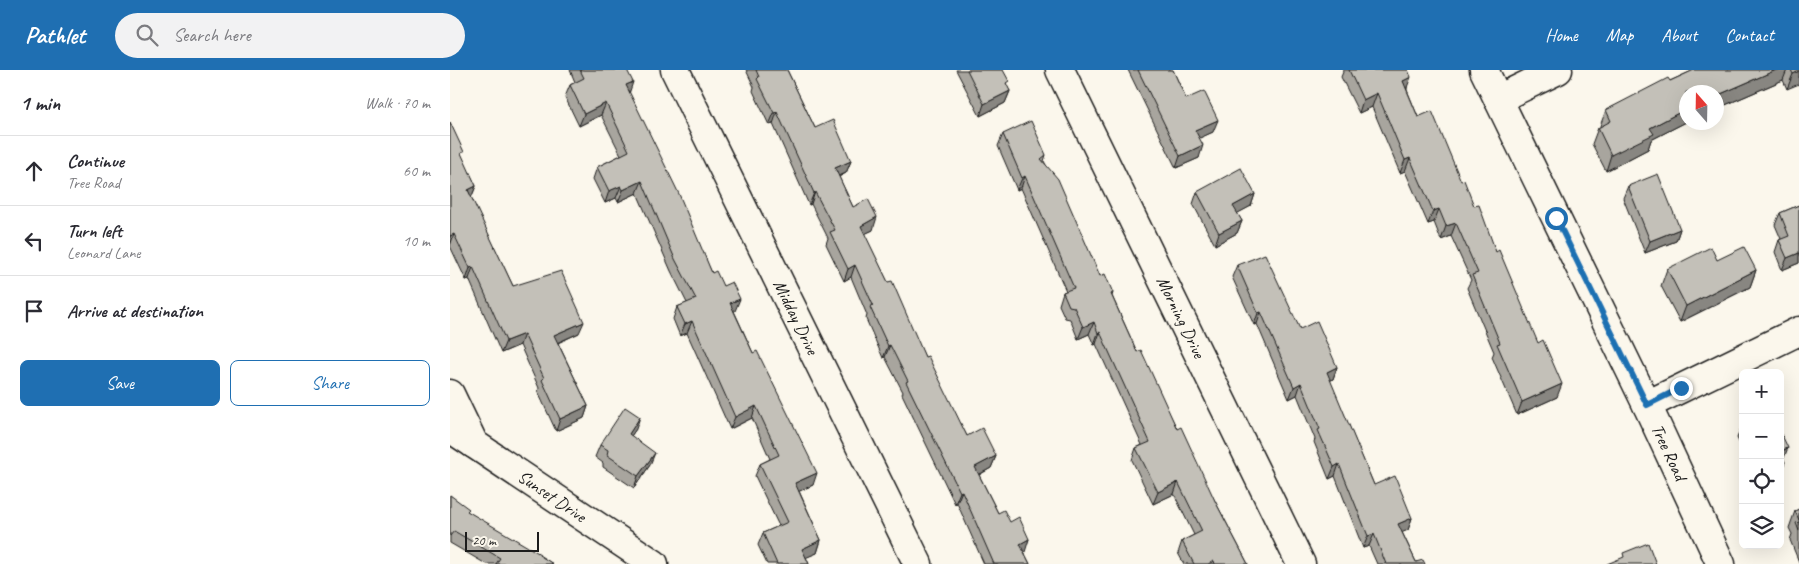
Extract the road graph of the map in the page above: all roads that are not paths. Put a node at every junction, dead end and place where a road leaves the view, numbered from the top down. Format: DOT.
graph roads {
  1 [pos="675,70"];
  2 [pos="1060,70"];
  3 [pos="1484,70"];
  4 [pos="1558,70"];
  5 [pos="1498,99"];
  6 [pos="1799,331"];
  7 [pos="450,394"];
  8 [pos="1647,405"];
  9 [pos="450,428"];
  10 [pos="474,444"];
  11 [pos="654,564"];
  12 [pos="918,564"];
  13 [pos="1302,564"];
  14 [pos="1722,564"];
  1 -- 12 [label="street, Midday Drive"];
  2 -- 13 [label="street, Morning Drive"];
  3 -- 5 [label="street, Tree Road"];
  4 -- 5 [label="street"];
  5 -- 8 [label="street, Tree Road"];
  6 -- 8 [label="street"];
  7 -- 10 [label="street"];
  8 -- 14 [label="street, Tree Road"];
  9 -- 10 [label="street, Sunset Drive"];
  10 -- 11 [label="street, Sunset Drive"];
}
